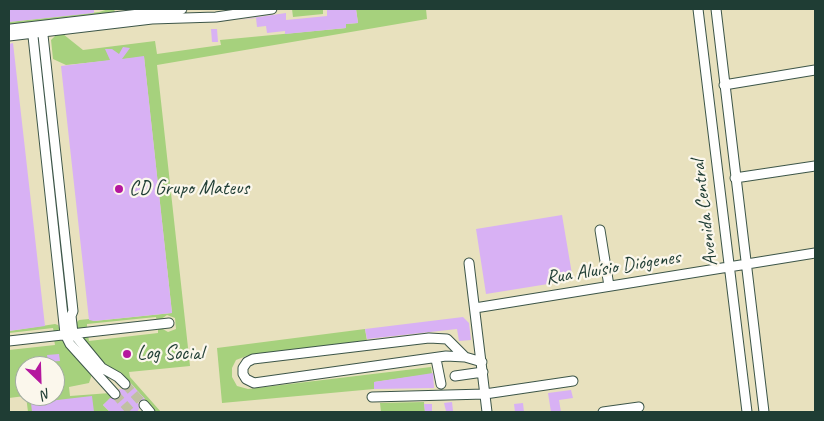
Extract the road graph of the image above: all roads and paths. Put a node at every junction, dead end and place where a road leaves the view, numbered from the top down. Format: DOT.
graph roads {
  1 [pos="182,9"];
  2 [pos="272,9"];
  3 [pos="698,9"];
  4 [pos="716,9"];
  5 [pos="218,13"];
  6 [pos="139,14"];
  7 [pos="127,15"];
  8 [pos="42,29"];
  9 [pos="9,30"];
  10 [pos="32,30"];
  11 [pos="9,36"];
  12 [pos="815,70"];
  13 [pos="724,85"];
  14 [pos="815,166"];
  15 [pos="735,178"];
  16 [pos="600,230"];
  17 [pos="815,253"];
  18 [pos="469,262"];
  19 [pos="748,264"];
  20 [pos="729,267"];
  21 [pos="609,286"];
  22 [pos="475,308"];
  23 [pos="169,323"];
  24 [pos="69,334"];
  25 [pos="9,341"];
  26 [pos="465,357"];
  27 [pos="436,359"];
  28 [pos="482,362"];
  29 [pos="483,372"];
  30 [pos="456,376"];
  31 [pos="573,381"];
  32 [pos="125,384"];
  33 [pos="440,384"];
  34 [pos="114,394"];
  35 [pos="485,394"];
  36 [pos="372,397"];
  37 [pos="639,407"];
  38 [pos="488,412"];
  39 [pos="603,412"];
  40 [pos="747,412"];
  41 [pos="764,412"];
  1 -- 6 [label="street"];
  2 -- 5 [label="street"];
  3 -- 20 [label="street, Avenida Central"];
  4 -- 13 [label="street, Avenida Central"];
  5 -- 6 [label="street"];
  6 -- 7 [label="street"];
  7 -- 8 [label="street"];
  8 -- 10 [label="street"];
  8 -- 24 [label="street"];
  9 -- 10 [label="street"];
  10 -- 11 [label="street"];
  10 -- 24 [label="street"];
  12 -- 13 [label="street"];
  13 -- 15 [label="street, Avenida Central"];
  14 -- 15 [label="street"];
  15 -- 19 [label="street, Avenida Central"];
  16 -- 21 [label="street"];
  17 -- 19 [label="street, Rua Aluísio Diógenes"];
  18 -- 22 [label="street"];
  19 -- 20 [label="street, Rua Aluísio Diógenes"];
  19 -- 41 [label="street, Avenida Central"];
  20 -- 21 [label="street, Rua Aluísio Diógenes"];
  20 -- 40 [label="street, Avenida Central"];
  21 -- 22 [label="street, Rua Aluísio Diógenes"];
  22 -- 28 [label="street"];
  23 -- 24 [label="street"];
  24 -- 25 [label="street"];
  24 -- 32 [label="street"];
  24 -- 34 [label="street"];
  26 -- 27 [label="street"];
  26 -- 27 [label="street"];
  26 -- 28 [label="street"];
  27 -- 33 [label="street"];
  28 -- 29 [label="street"];
  29 -- 30 [label="street"];
  29 -- 35 [label="street"];
  31 -- 35 [label="street"];
  35 -- 36 [label="street"];
  35 -- 38 [label="street"];
  37 -- 39 [label="street"];
}
